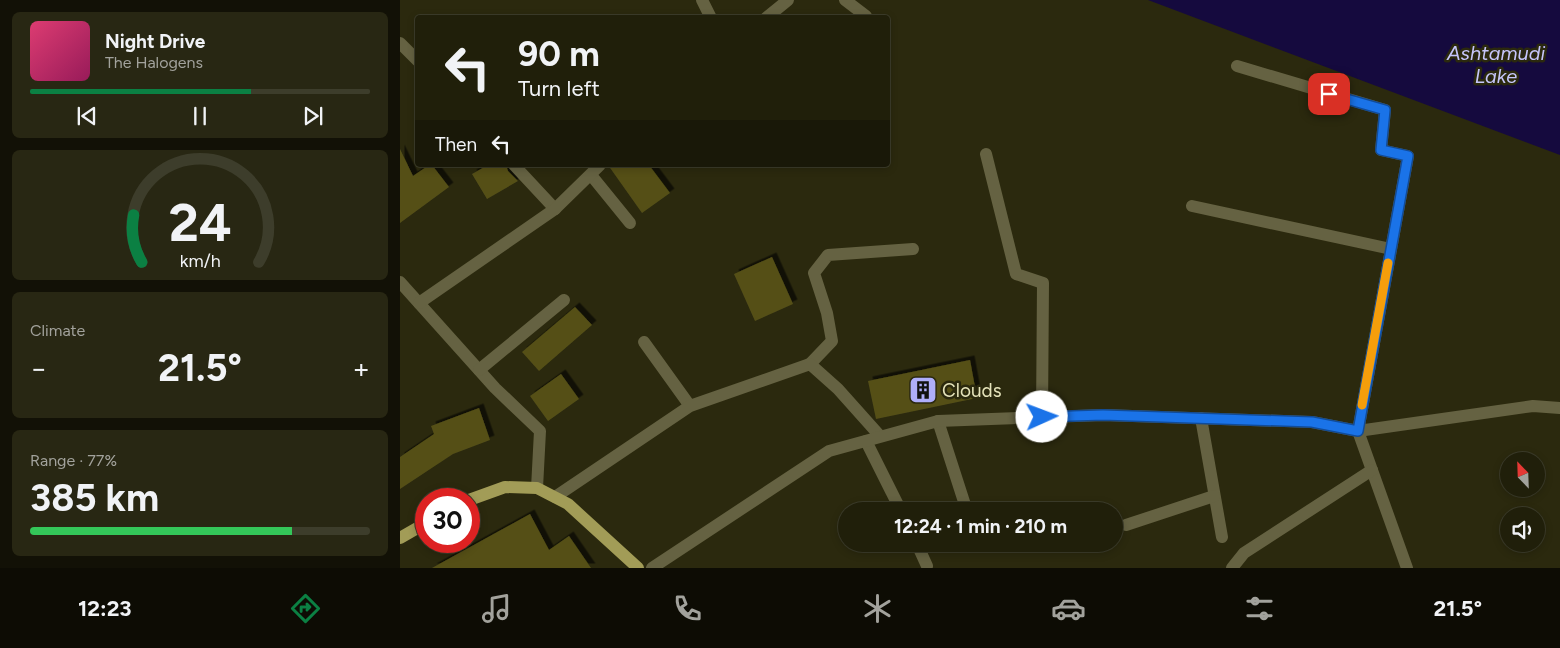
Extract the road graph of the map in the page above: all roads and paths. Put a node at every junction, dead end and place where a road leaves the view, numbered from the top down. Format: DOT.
graph roads {
  1 [pos="702,0"];
  2 [pos="788,0"];
  3 [pos="845,0"];
  4 [pos="710,15"];
  5 [pos="770,15"];
  6 [pos="865,15"];
  7 [pos="400,42"];
  8 [pos="415,58"];
  9 [pos="1237,66"];
  10 [pos="986,154"];
  11 [pos="516,167"];
  12 [pos="598,167"];
  13 [pos="591,175"];
  14 [pos="1192,206"];
  15 [pos="555,208"];
  16 [pos="630,223"];
  17 [pos="913,249"];
  18 [pos="1391,249"];
  19 [pos="400,282"];
  20 [pos="564,300"];
  21 [pos="419,303"];
  22 [pos="644,342"];
  23 [pos="810,364"];
  24 [pos="479,370"];
  25 [pos="690,406"];
  26 [pos="1560,408"];
  27 [pos="1042,417"];
  28 [pos="1202,418"];
  29 [pos="938,420"];
  30 [pos="1358,431"];
  31 [pos="880,436"];
  32 [pos="866,440"];
  33 [pos="1372,470"];
  34 [pos="537,488"];
  35 [pos="480,496"];
  36 [pos="1214,496"];
  37 [pos="555,497"];
  38 [pos="897,502"];
  39 [pos="964,502"];
  40 [pos="1126,524"];
  41 [pos="415,529"];
  42 [pos="400,538"];
  43 [pos="1222,538"];
  44 [pos="921,552"];
  45 [pos="927,566"];
  46 [pos="638,568"];
  47 [pos="652,568"];
  48 [pos="1232,568"];
  49 [pos="1407,568"];
  1 -- 4 [label="street"];
  2 -- 5 [label="street"];
  3 -- 6 [label="street"];
  7 -- 8 [label="street"];
  9 -- 18 [label="street"];
  10 -- 27 [label="street"];
  11 -- 15 [label="street"];
  12 -- 13 [label="street"];
  13 -- 15 [label="street"];
  13 -- 16 [label="street"];
  14 -- 18 [label="street"];
  15 -- 21 [label="street"];
  17 -- 23 [label="street"];
  18 -- 30 [label="street"];
  19 -- 21 [label="street"];
  20 -- 24 [label="street"];
  21 -- 24 [label="street"];
  22 -- 25 [label="street"];
  23 -- 25 [label="street"];
  23 -- 31 [label="street"];
  24 -- 34 [label="street"];
  25 -- 37 [label="street"];
  26 -- 30 [label="street"];
  27 -- 28 [label="street"];
  27 -- 29 [label="street"];
  28 -- 30 [label="street"];
  28 -- 36 [label="street"];
  29 -- 31 [label="street"];
  29 -- 39 [label="street"];
  30 -- 33 [label="street"];
  31 -- 32 [label="street"];
  32 -- 38 [label="street"];
  32 -- 47 [label="street"];
  33 -- 48 [label="street"];
  33 -- 49 [label="street"];
  34 -- 35 [label="main road"];
  34 -- 37 [label="main road"];
  36 -- 40 [label="street"];
  36 -- 43 [label="street"];
  37 -- 46 [label="main road"];
  41 -- 42 [label="main road"];
  44 -- 45 [label="street"];
}
